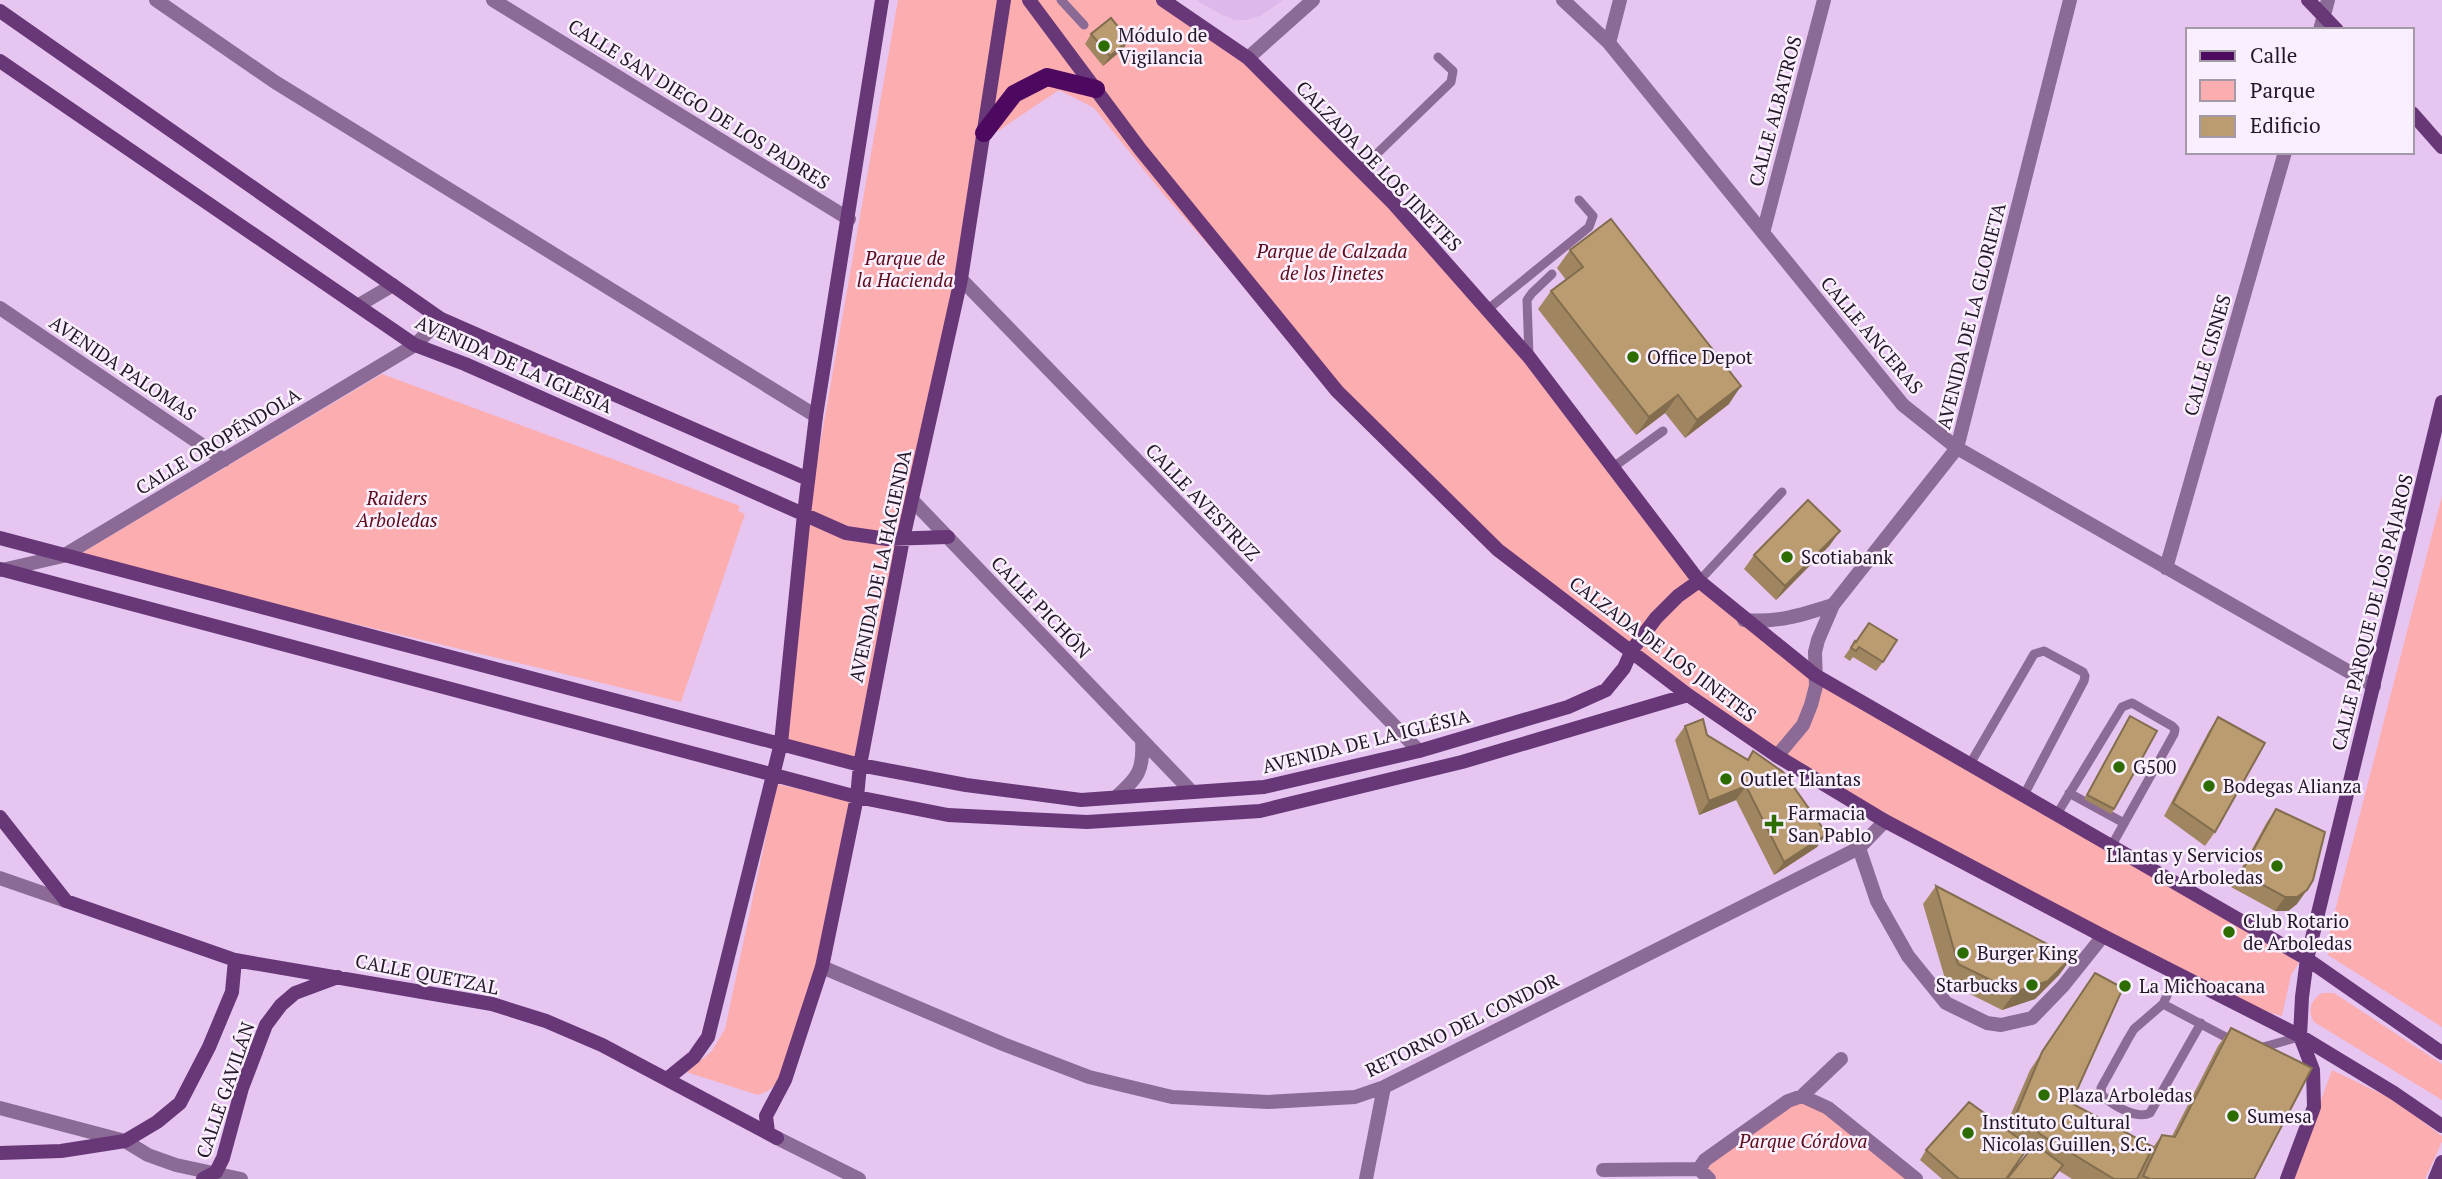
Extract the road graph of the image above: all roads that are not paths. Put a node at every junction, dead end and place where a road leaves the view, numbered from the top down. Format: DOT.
graph roads {
  1 [pos="156,0"];
  2 [pos="493,0"];
  3 [pos="882,0"];
  4 [pos="1004,0"];
  5 [pos="1028,0"];
  6 [pos="1061,0"];
  7 [pos="1163,0"];
  8 [pos="1313,0"];
  9 [pos="1563,0"];
  10 [pos="1620,0"];
  11 [pos="1824,0"];
  12 [pos="2070,0"];
  13 [pos="2308,0"];
  14 [pos="2328,0"];
  15 [pos="0,11"];
  16 [pos="2324,15"];
  17 [pos="1084,25"];
  18 [pos="2321,28"];
  19 [pos="2335,28"];
  20 [pos="1609,43"];
  21 [pos="1438,57"];
  22 [pos="1248,58"];
  23 [pos="0,61"];
  24 [pos="1096,89"];
  25 [pos="2414,116"];
  26 [pos="984,134"];
  27 [pos="2442,147"];
  28 [pos="2284,154"];
  29 [pos="1360,170"];
  30 [pos="1579,200"];
  31 [pos="849,219"];
  32 [pos="1763,233"];
  33 [pos="1552,274"];
  34 [pos="961,279"];
  35 [pos="393,285"];
  36 [pos="359,305"];
  37 [pos="0,308"];
  38 [pos="1487,310"];
  39 [pos="441,318"];
  40 [pos="415,345"];
  41 [pos="1529,357"];
  42 [pos="2442,402"];
  43 [pos="817,416"];
  44 [pos="1663,431"];
  45 [pos="1957,448"];
  46 [pos="224,460"];
  47 [pos="1612,468"];
  48 [pos="808,479"];
  49 [pos="1782,492"];
  50 [pos="913,500"];
  51 [pos="804,514"];
  52 [pos="948,537"];
  53 [pos="0,538"];
  54 [pos="903,539"];
  55 [pos="63,556"];
  56 [pos="2166,568"];
  57 [pos="1,570"];
  58 [pos="1699,581"];
  59 [pos="1833,605"];
  60 [pos="1744,620"];
  61 [pos="1632,650"];
  62 [pos="1815,675"];
  63 [pos="2374,686"];
  64 [pos="1688,695"];
  65 [pos="1142,740"];
  66 [pos="781,743"];
  67 [pos="1419,751"];
  68 [pos="1777,756"];
  69 [pos="1970,764"];
  70 [pos="860,765"];
  71 [pos="774,775"];
  72 [pos="1192,792"];
  73 [pos="2069,793"];
  74 [pos="2024,795"];
  75 [pos="857,797"];
  76 [pos="1116,797"];
  77 [pos="2057,814"];
  78 [pos="0,817"];
  79 [pos="1885,821"];
  80 [pos="2124,824"];
  81 [pos="2112,845"];
  82 [pos="1858,848"];
  83 [pos="0,878"];
  84 [pos="66,901"];
  85 [pos="2103,936"];
  86 [pos="2307,958"];
  87 [pos="235,960"];
  88 [pos="822,967"];
  89 [pos="2177,974"];
  90 [pos="340,977"];
  91 [pos="2163,1004"];
  92 [pos="2201,1023"];
  93 [pos="2300,1036"];
  94 [pos="2251,1050"];
  95 [pos="2442,1053"];
  96 [pos="2261,1056"];
  97 [pos="1841,1059"];
  98 [pos="667,1079"];
  99 [pos="1384,1087"];
  100 [pos="1802,1096"];
  101 [pos="0,1108"];
  102 [pos="2442,1126"];
  103 [pos="773,1135"];
  104 [pos="125,1141"];
  105 [pos="0,1153"];
  106 [pos="2442,1162"];
  107 [pos="1603,1170"];
  108 [pos="1704,1174"];
  109 [pos="209,1176"];
  110 [pos="241,1179"];
  111 [pos="859,1179"];
  112 [pos="1366,1179"];
  113 [pos="1916,1179"];
  114 [pos="2287,1179"];
  115 [pos="2435,1179"];
  1 -- 43 [label="street"];
  2 -- 31 [label="street, CALLE SAN DIEGO DE LOS PADRES"];
  3 -- 31 [label="street"];
  4 -- 26 [label="street, AVENIDA DE LA HACIENDA"];
  5 -- 24 [label="street, CALZADA DE LOS JINETES"];
  6 -- 17 [label="lane"];
  7 -- 22 [label="street, CALZADA DE LOS JINETES"];
  8 -- 22 [label="street"];
  9 -- 20 [label="street, CALLE ANCERAS"];
  10 -- 20 [label="street"];
  11 -- 32 [label="street, CALLE ALBATROS"];
  12 -- 45 [label="street, AVENIDA DE LA GLORIETA"];
  13 -- 16 [label="street"];
  14 -- 16 [label="street"];
  15 -- 35 [label="street, AVENIDA DE LA IGLESIA"];
  16 -- 18 [label="street"];
  16 -- 19 [label="street"];
  20 -- 32 [label="street, CALLE ANCERAS"];
  21 -- 29 [label="lane"];
  22 -- 29 [label="street, CALZADA DE LOS JINETES"];
  23 -- 36 [label="street, AVENIDA DE LA IGLESIA"];
  24 -- 26 [label="main road"];
  24 -- 61 [label="street, CALZADA DE LOS JINETES"];
  25 -- 27 [label="street"];
  26 -- 34 [label="street, AVENIDA DE LA HACIENDA"];
  28 -- 56 [label="street, CALLE CISNES"];
  29 -- 38 [label="street, CALZADA DE LOS JINETES"];
  30 -- 38 [label="lane"];
  31 -- 43 [label="street"];
  32 -- 45 [label="street, CALLE ANCERAS"];
  33 -- 41 [label="lane"];
  34 -- 50 [label="street, AVENIDA DE LA HACIENDA"];
  34 -- 67 [label="street, CALLE AVESTRUZ"];
  35 -- 36 [label="street"];
  35 -- 39 [label="street, AVENIDA DE LA IGLESIA"];
  36 -- 40 [label="street, AVENIDA DE LA IGLESIA"];
  37 -- 46 [label="street, AVENIDA PALOMAS"];
  38 -- 41 [label="street, CALZADA DE LOS JINETES"];
  39 -- 40 [label="street, CALLE OROPÉNDOLA"];
  39 -- 48 [label="street, AVENIDA DE LA IGLESIA"];
  40 -- 46 [label="street, CALLE OROPÉNDOLA"];
  40 -- 51 [label="street, AVENIDA DE LA IGLESIA"];
  41 -- 47 [label="street, CALZADA DE LOS JINETES"];
  42 -- 63 [label="street, CALLE PARQUE DE LOS PÁJAROS"];
  43 -- 48 [label="street"];
  44 -- 47 [label="lane"];
  45 -- 56 [label="street, CALLE ANCERAS"];
  45 -- 59 [label="street, AVENIDA DE LA GLORIETA"];
  46 -- 55 [label="street, CALLE OROPÉNDOLA"];
  47 -- 58 [label="street, CALZADA DE LOS JINETES"];
  48 -- 51 [label="street"];
  49 -- 58 [label="lane"];
  50 -- 52 [label="street, CALLE PICHÓN"];
  50 -- 54 [label="street, AVENIDA DE LA HACIENDA"];
  51 -- 54 [label="street, AVENIDA DE LA IGLESIA"];
  51 -- 66 [label="street"];
  52 -- 54 [label="street, AVENIDA DE LA IGLESIA"];
  52 -- 65 [label="street, CALLE PICHÓN"];
  53 -- 55 [label="street"];
  54 -- 70 [label="street, AVENIDA DE LA HACIENDA"];
  55 -- 57 [label="street, CALLE OROPÉNDOLA"];
  55 -- 66 [label="street"];
  56 -- 63 [label="street, CALLE ANCERAS"];
  57 -- 71 [label="street"];
  58 -- 60 [label="street, CALZADA DE LOS JINETES"];
  58 -- 61 [label="street, AVENIDA DE LA IGLÉSIA"];
  59 -- 60 [label="street"];
  59 -- 62 [label="street, AVENIDA DE LA GLORIETA"];
  60 -- 62 [label="street, CALZADA DE LOS JINETES"];
  61 -- 64 [label="street, CALZADA DE LOS JINETES"];
  61 -- 67 [label="street, AVENIDA DE LA IGLÉSIA"];
  62 -- 68 [label="street, AVENIDA DE LA GLORIETA"];
  62 -- 69 [label="street, CALZADA DE LOS JINETES"];
  63 -- 86 [label="street, CALLE PARQUE DE LOS PÁJAROS"];
  64 -- 68 [label="street, CALZADA DE LOS JINETES"];
  64 -- 75 [label="street"];
  65 -- 72 [label="street, CALLE PICHÓN"];
  65 -- 76 [label="street"];
  66 -- 70 [label="street"];
  66 -- 71 [label="street"];
  67 -- 72 [label="street, AVENIDA DE LA IGLÉSIA"];
  68 -- 79 [label="street, CALZADA DE LOS JINETES"];
  69 -- 74 [label="street, CALZADA DE LOS JINETES"];
  69 -- 74 [label="lane"];
  70 -- 75 [label="street, AVENIDA DE LA HACIENDA"];
  70 -- 76 [label="street, AVENIDA DE LA IGLÉSIA"];
  71 -- 75 [label="street"];
  71 -- 98 [label="street"];
  72 -- 76 [label="street, AVENIDA DE LA IGLÉSIA"];
  73 -- 77 [label="lane"];
  73 -- 80 [label="lane"];
  73 -- 80 [label="lane"];
  74 -- 77 [label="street, CALZADA DE LOS JINETES"];
  75 -- 88 [label="street, AVENIDA DE LA HACIENDA"];
  77 -- 81 [label="street, CALZADA DE LOS JINETES"];
  78 -- 84 [label="street"];
  79 -- 82 [label="street, RETORNO DEL CONDOR"];
  79 -- 85 [label="street, CALZADA DE LOS JINETES"];
  80 -- 81 [label="lane"];
  81 -- 86 [label="street, CALZADA DE LOS JINETES"];
  82 -- 85 [label="street"];
  82 -- 99 [label="street, RETORNO DEL CONDOR"];
  83 -- 84 [label="street"];
  84 -- 87 [label="street, CALLE QUETZAL"];
  85 -- 89 [label="street, CALZADA DE LOS JINETES"];
  86 -- 93 [label="street, CALLE PARQUE DE LOS PÁJAROS"];
  86 -- 95 [label="street, CALZADA DE LOS JINETES"];
  87 -- 90 [label="street, CALLE QUETZAL"];
  87 -- 104 [label="street, CALLE GAVILÁN"];
  88 -- 99 [label="street, RETORNO DEL CONDOR"];
  88 -- 103 [label="street, AVENIDA DE LA HACIENDA"];
  89 -- 91 [label="lane"];
  89 -- 93 [label="street, CALZADA DE LOS JINETES"];
  90 -- 98 [label="street, CALLE QUETZAL"];
  90 -- 109 [label="street, CALLE GAVILÁN"];
  91 -- 92 [label="lane"];
  91 -- 92 [label="lane"];
  92 -- 94 [label="lane"];
  93 -- 94 [label="lane"];
  93 -- 102 [label="street, CALZADA DE LOS JINETES"];
  93 -- 114 [label="street"];
  94 -- 96 [label="lane"];
  97 -- 100 [label="street"];
  98 -- 103 [label="street, CALLE QUETZAL"];
  99 -- 112 [label="street"];
  100 -- 108 [label="street"];
  100 -- 113 [label="street"];
  101 -- 104 [label="street"];
  103 -- 111 [label="street, CALLE QUETZAL"];
  104 -- 105 [label="street"];
  104 -- 109 [label="street"];
  106 -- 115 [label="street"];
  107 -- 108 [label="street"];
  109 -- 110 [label="street"];
}
